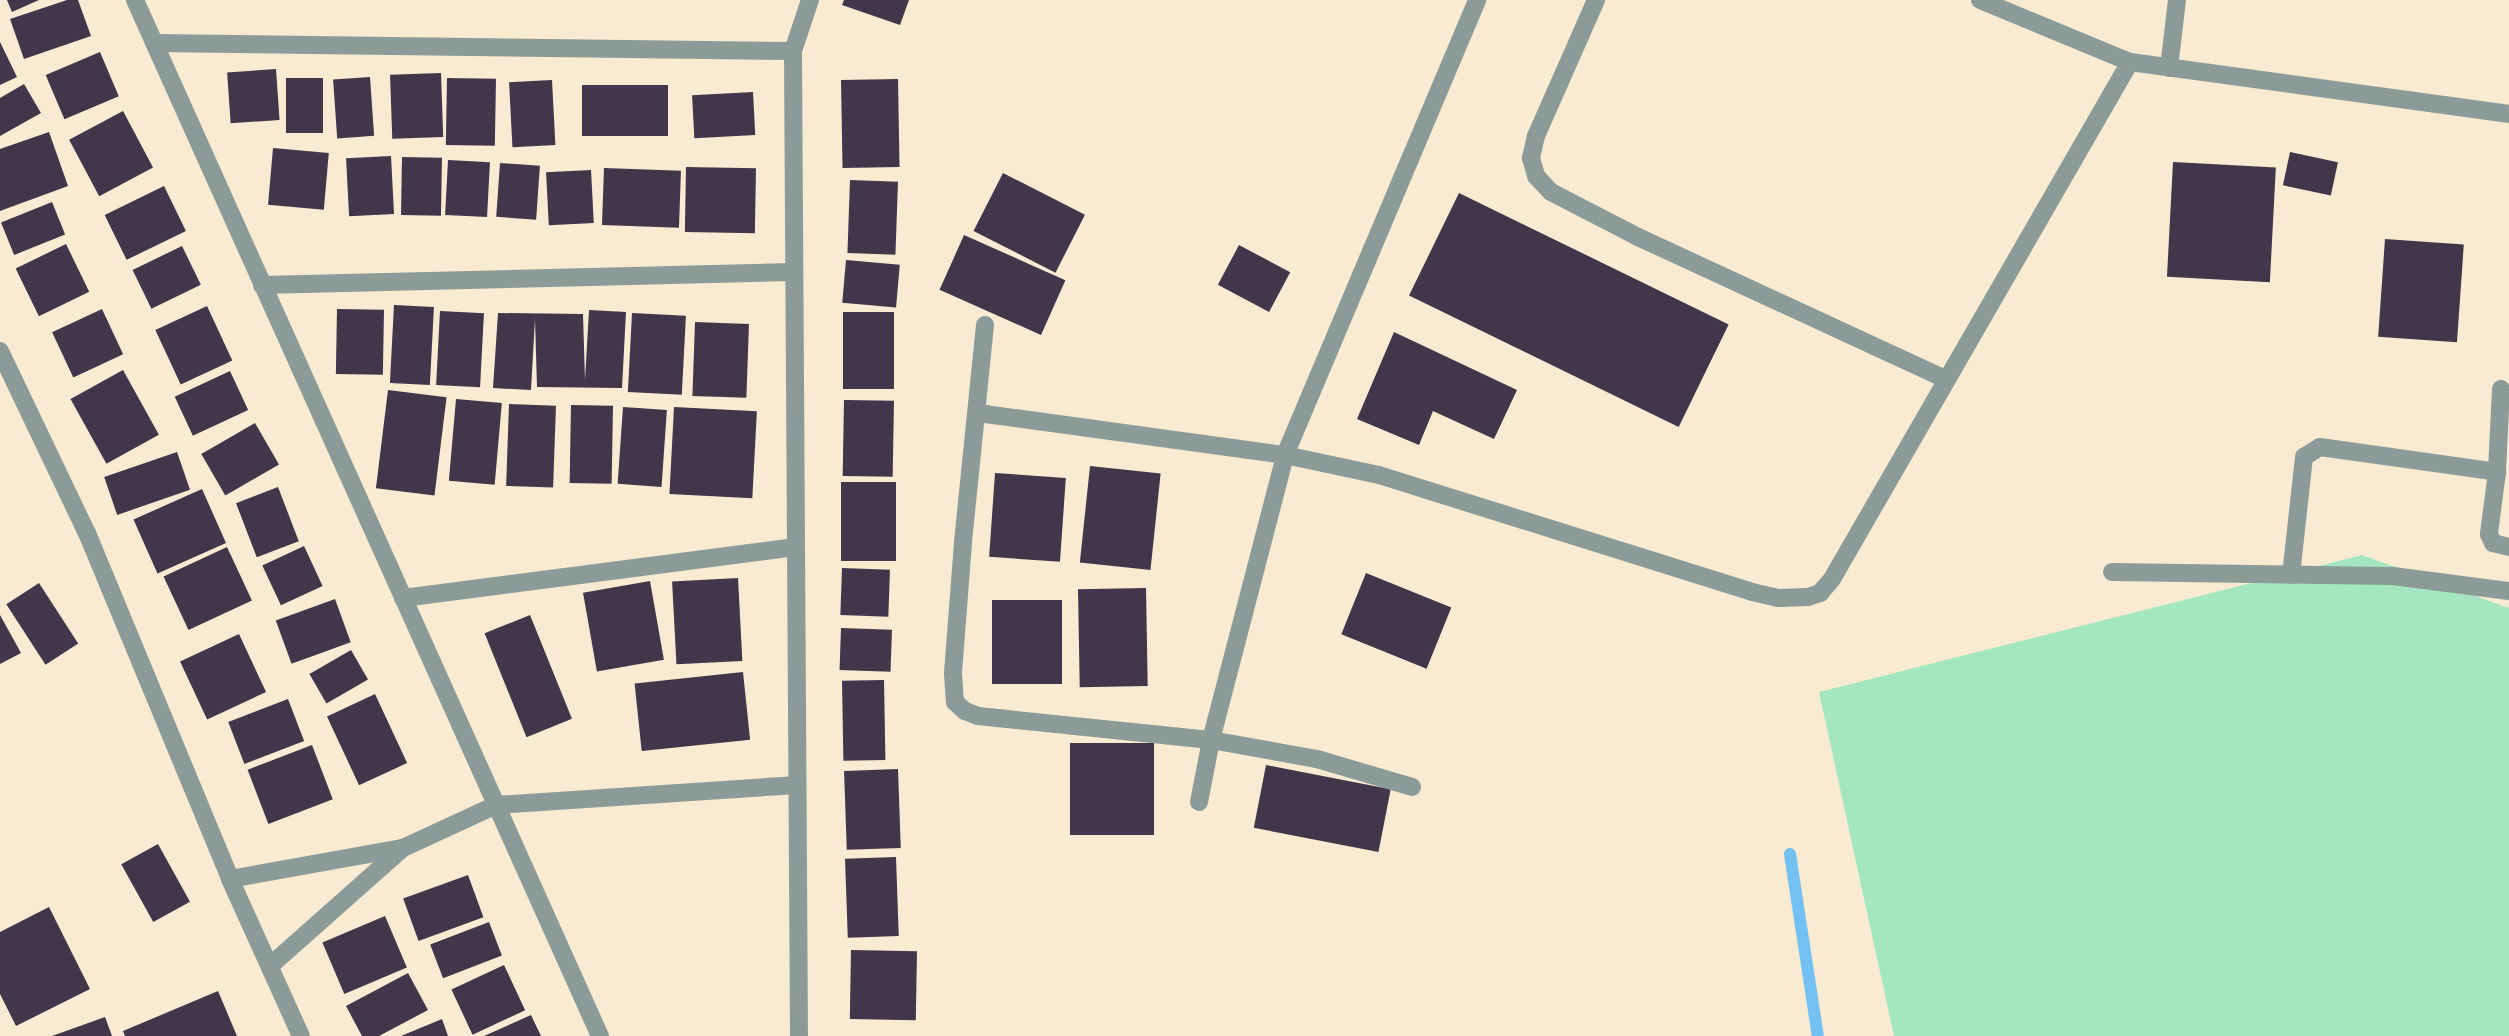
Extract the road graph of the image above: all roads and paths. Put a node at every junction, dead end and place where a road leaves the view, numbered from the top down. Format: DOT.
graph roads {
  1 [pos="135,0"];
  2 [pos="810,0"];
  3 [pos="1478,0"];
  4 [pos="1596,0"];
  5 [pos="1980,0"];
  6 [pos="2177,0"];
  7 [pos="154,43"];
  8 [pos="793,51"];
  9 [pos="2130,62"];
  10 [pos="2169,68"];
  11 [pos="2509,114"];
  12 [pos="794,272"];
  13 [pos="262,285"];
  14 [pos="985,325"];
  15 [pos="0,351"];
  16 [pos="1947,380"];
  17 [pos="2501,389"];
  18 [pos="978,413"];
  19 [pos="1286,455"];
  20 [pos="2497,472"];
  21 [pos="796,547"];
  22 [pos="2509,547"];
  23 [pos="2112,572"];
  24 [pos="2291,575"];
  25 [pos="2509,591"];
  26 [pos="403,598"];
  27 [pos="1212,740"];
  28 [pos="797,785"];
  29 [pos="1412,787"];
  30 [pos="1199,802"];
  31 [pos="496,805"];
  32 [pos="403,848"];
  33 [pos="230,879"];
  34 [pos="271,965"];
  35 [pos="301,1036"];
  36 [pos="600,1036"];
  37 [pos="799,1036"];
  1 -- 7 [label="street"];
  2 -- 8 [label="street"];
  3 -- 19 [label="street"];
  4 -- 16 [label="street"];
  5 -- 9 [label="street"];
  6 -- 10 [label="street"];
  7 -- 8 [label="street"];
  7 -- 13 [label="street"];
  8 -- 12 [label="street"];
  9 -- 10 [label="street"];
  9 -- 16 [label="street"];
  10 -- 11 [label="street"];
  12 -- 13 [label="street"];
  12 -- 21 [label="street"];
  13 -- 26 [label="street"];
  14 -- 18 [label="street"];
  15 -- 33 [label="street"];
  16 -- 19 [label="street"];
  17 -- 20 [label="street"];
  18 -- 19 [label="street"];
  18 -- 27 [label="street"];
  19 -- 27 [label="street"];
  20 -- 22 [label="street"];
  20 -- 24 [label="street"];
  21 -- 26 [label="street"];
  21 -- 28 [label="street"];
  23 -- 24 [label="street"];
  24 -- 25 [label="street"];
  26 -- 31 [label="street"];
  27 -- 29 [label="street"];
  27 -- 30 [label="street"];
  28 -- 31 [label="street"];
  28 -- 37 [label="street"];
  31 -- 32 [label="street"];
  31 -- 36 [label="street"];
  32 -- 33 [label="street"];
  32 -- 34 [label="street"];
  33 -- 34 [label="street"];
  34 -- 35 [label="street"];
}
